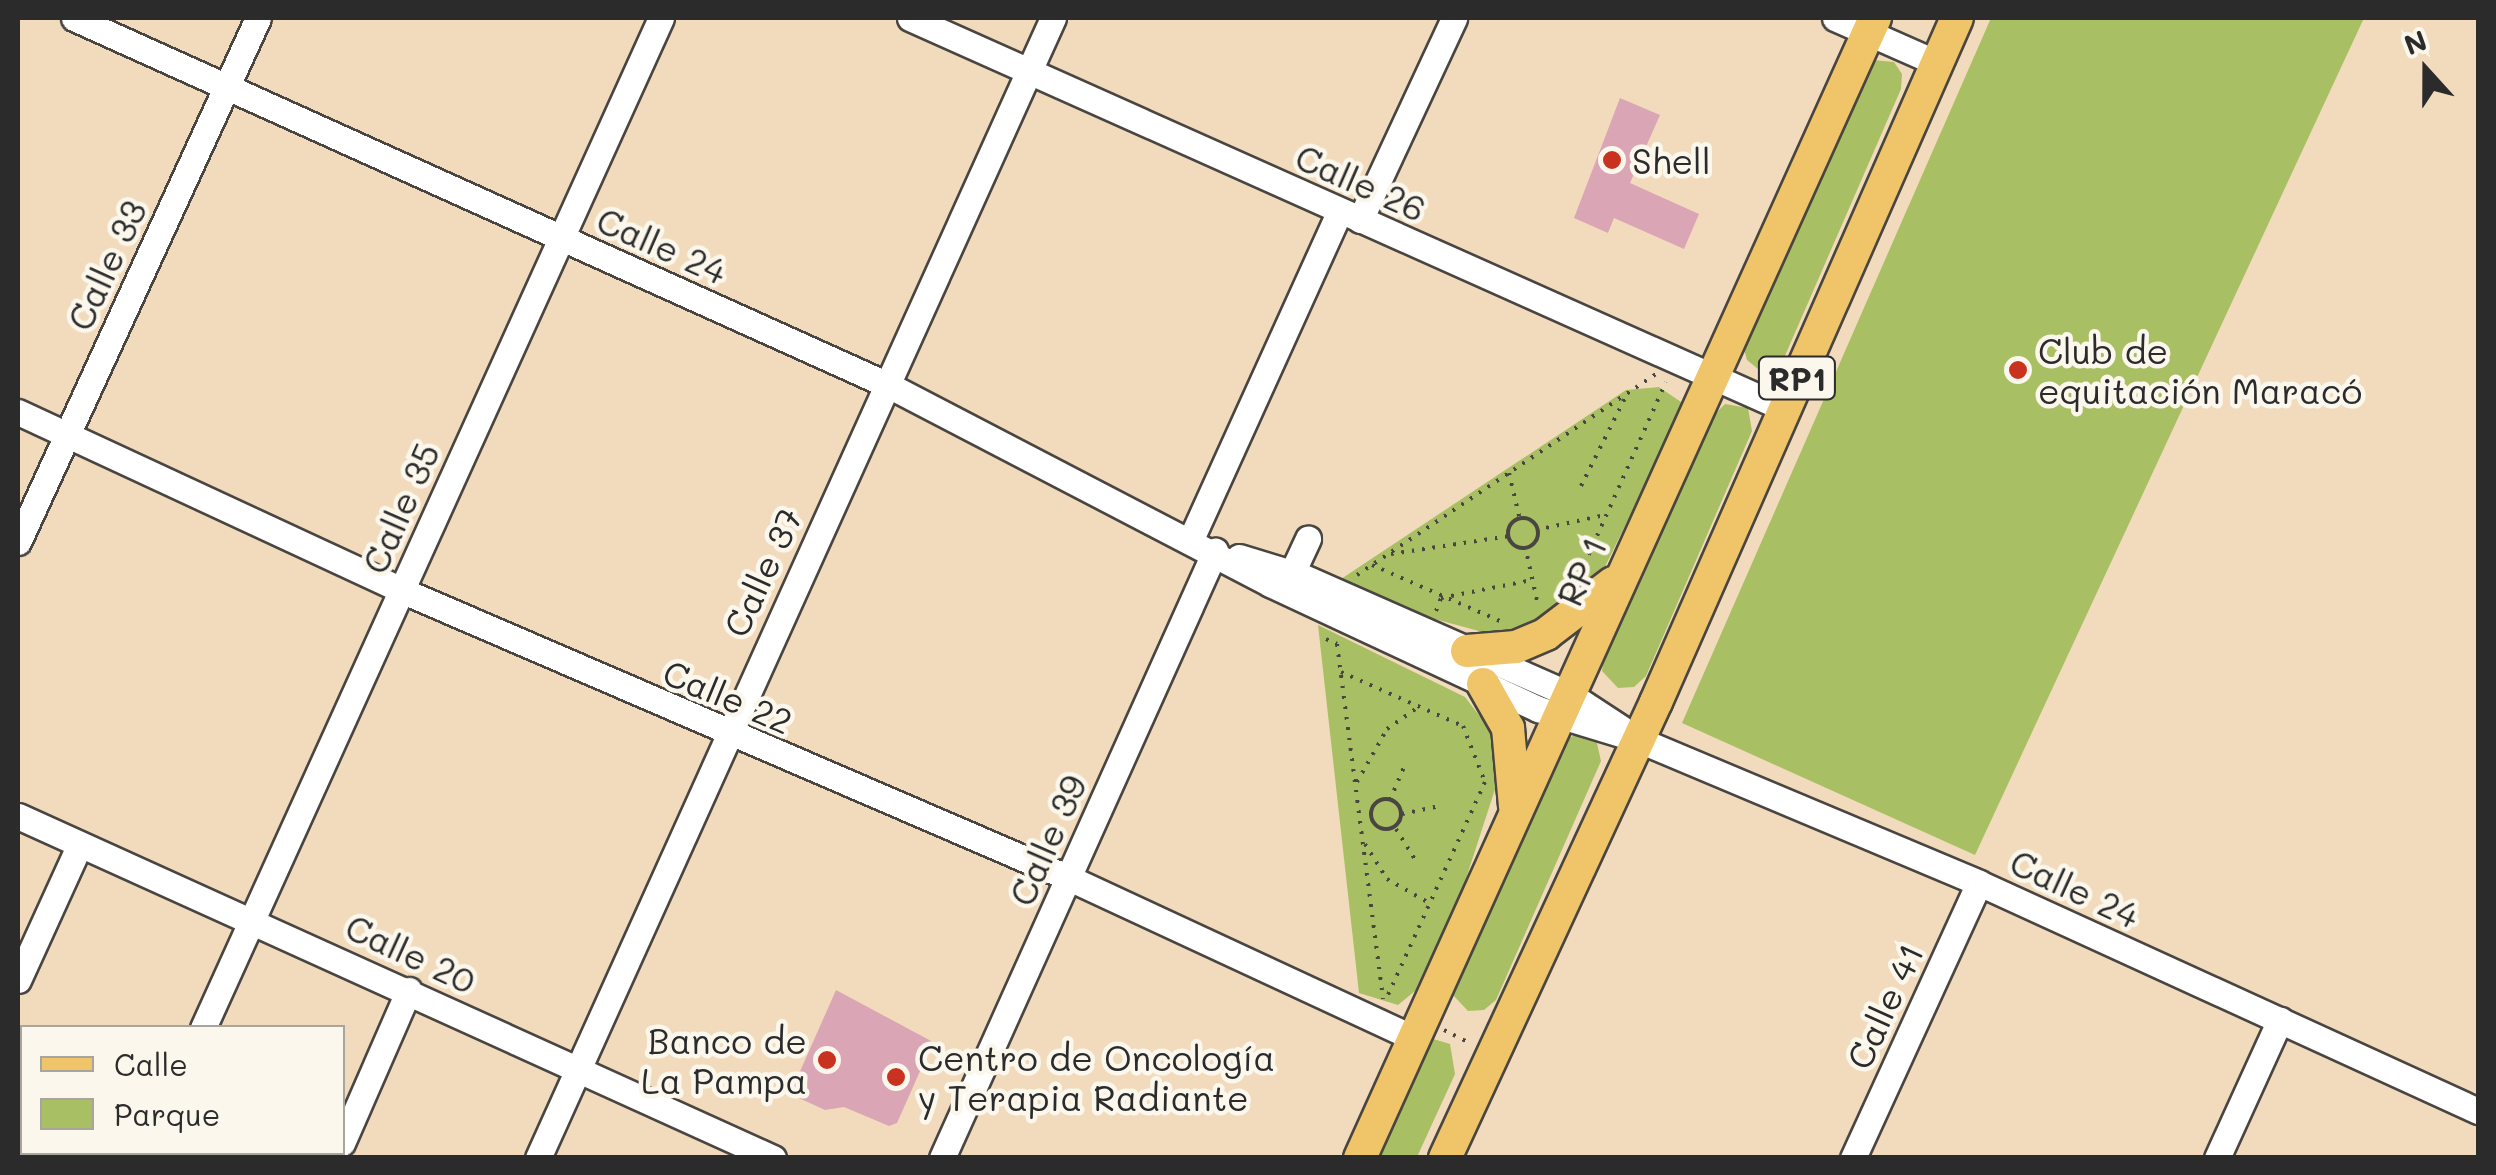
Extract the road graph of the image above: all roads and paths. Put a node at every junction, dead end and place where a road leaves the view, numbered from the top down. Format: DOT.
graph roads {
  1 [pos="74,18"];
  2 [pos="258,18"];
  3 [pos="661,18"];
  4 [pos="910,18"];
  5 [pos="1053,18"];
  6 [pos="1454,18"];
  7 [pos="1836,18"];
  8 [pos="1957,18"];
  9 [pos="1871,25"];
  10 [pos="1937,63"];
  11 [pos="1028,70"];
  12 [pos="227,86"];
  13 [pos="1350,216"];
  14 [pos="561,237"];
  15 [pos="1676,360"];
  16 [pos="1714,377"];
  17 [pos="888,385"];
  18 [pos="1628,393"];
  19 [pos="1784,408"];
  20 [pos="18,412"];
  21 [pos="66,434"];
  22 [pos="1509,473"];
  23 [pos="1581,486"];
  24 [pos="1607,515"];
  25 [pos="1520,520"];
  26 [pos="1536,530"];
  27 [pos="1510,536"];
  28 [pos="1308,538"];
  29 [pos="1191,539"];
  30 [pos="18,542"];
  31 [pos="1526,546"];
  32 [pos="1215,551"];
  33 [pos="1387,555"];
  34 [pos="1628,564"];
  35 [pos="1372,565"];
  36 [pos="1292,573"];
  37 [pos="1349,580"];
  38 [pos="1532,580"];
  39 [pos="1575,586"];
  40 [pos="401,590"];
  41 [pos="1441,598"];
  42 [pos="1540,615"];
  43 [pos="1514,627"];
  44 [pos="1326,639"];
  45 [pos="1467,651"];
  46 [pos="1341,672"];
  47 [pos="1482,684"];
  48 [pos="1564,706"];
  49 [pos="1418,707"];
  50 [pos="725,734"];
  51 [pos="1638,739"];
  52 [pos="1404,767"];
  53 [pos="1356,786"];
  54 [pos="1390,800"];
  55 [pos="1440,806"];
  56 [pos="1402,814"];
  57 [pos="1515,814"];
  58 [pos="18,816"];
  59 [pos="1395,827"];
  60 [pos="1361,830"];
  61 [pos="80,844"];
  62 [pos="1415,858"];
  63 [pos="1069,878"];
  64 [pos="1979,883"];
  65 [pos="1430,903"];
  66 [pos="252,920"];
  67 [pos="18,980"];
  68 [pos="409,990"];
  69 [pos="2280,1020"];
  70 [pos="204,1025"];
  71 [pos="1418,1029"];
  72 [pos="1492,1055"];
  73 [pos="577,1069"];
  74 [pos="2478,1111"];
  75 [pos="345,1136"];
  76 [pos="538,1158"];
  77 [pos="774,1158"];
  78 [pos="942,1158"];
  79 [pos="1360,1158"];
  80 [pos="1444,1158"];
  81 [pos="1853,1158"];
  82 [pos="2218,1158"];
  1 -- 12 [label="street, Calle 24"];
  2 -- 12 [label="street, Calle 33"];
  3 -- 14 [label="street, Calle 35"];
  4 -- 11 [label="street, Calle 26"];
  5 -- 11 [label="street, Calle 37"];
  6 -- 13 [label="street"];
  7 -- 9 [label="street"];
  8 -- 10 [label="main road, RP1"];
  9 -- 10 [label="street"];
  9 -- 16 [label="main road, RP 1 / RP1"];
  10 -- 19 [label="main road, RP1"];
  11 -- 13 [label="street, Calle 26"];
  11 -- 17 [label="street, Calle 37"];
  12 -- 14 [label="street, Calle 24"];
  12 -- 21 [label="street, Calle 33"];
  13 -- 15 [label="street, Calle 26"];
  13 -- 29 [label="street"];
  14 -- 17 [label="street, Calle 24"];
  14 -- 40 [label="street, Calle 35"];
  15 -- 16 [label="street, Calle 26"];
  15 -- 18 [label="path"];
  15 -- 24 [label="path"];
  16 -- 19 [label="street, Calle 26"];
  16 -- 34 [label="main road, RP 1 / RP1"];
  17 -- 29 [label="street, Calle 24"];
  17 -- 50 [label="street, Calle 37"];
  18 -- 22 [label="path"];
  18 -- 23 [label="path"];
  19 -- 51 [label="main road, RP1"];
  20 -- 21 [label="street, Calle 22"];
  21 -- 30 [label="street, Calle 33"];
  21 -- 40 [label="street, Calle 22"];
  22 -- 25 [label="path"];
  22 -- 33 [label="path"];
  24 -- 26 [label="path"];
  24 -- 39 [label="path"];
  25 -- 26 [label="path"];
  25 -- 27 [label="path"];
  26 -- 31 [label="path"];
  27 -- 31 [label="path"];
  27 -- 33 [label="path"];
  28 -- 36 [label="street"];
  29 -- 32 [label="street, Calle 24"];
  31 -- 38 [label="path"];
  32 -- 36 [label="street, Calle 24"];
  32 -- 47 [label="street, Calle 24"];
  32 -- 63 [label="street, Calle 39"];
  33 -- 35 [label="path"];
  34 -- 45 [label="main road"];
  34 -- 48 [label="main road, RP 1 / RP1"];
  35 -- 37 [label="path"];
  35 -- 41 [label="path"];
  36 -- 45 [label="street, Calle 24"];
  38 -- 41 [label="path"];
  38 -- 42 [label="path"];
  40 -- 50 [label="street, Calle 22"];
  40 -- 66 [label="street, Calle 35"];
  41 -- 43 [label="path"];
  44 -- 46 [label="path"];
  45 -- 48 [label="street, Calle 24"];
  46 -- 49 [label="path"];
  46 -- 53 [label="path"];
  47 -- 48 [label="street, Calle 24"];
  47 -- 57 [label="main road"];
  48 -- 51 [label="street, Calle 24"];
  48 -- 57 [label="main road, RP 1 / RP1"];
  49 -- 53 [label="path"];
  49 -- 65 [label="path"];
  50 -- 63 [label="street, Calle 22"];
  50 -- 73 [label="street, Calle 37"];
  51 -- 64 [label="street, Calle 24"];
  51 -- 72 [label="main road, RP1"];
  52 -- 54 [label="path"];
  53 -- 60 [label="path"];
  54 -- 56 [label="path"];
  54 -- 59 [label="path"];
  55 -- 56 [label="path"];
  56 -- 59 [label="path"];
  57 -- 71 [label="main road, RP 1 / RP1"];
  58 -- 61 [label="street, Calle 20"];
  59 -- 62 [label="path"];
  60 -- 65 [label="path"];
  60 -- 65 [label="path"];
  61 -- 66 [label="street, Calle 20"];
  61 -- 67 [label="street"];
  63 -- 71 [label="street, Calle 22"];
  63 -- 78 [label="street, Calle 39"];
  64 -- 69 [label="street, Calle 24"];
  64 -- 81 [label="street, Calle 41"];
  66 -- 68 [label="street, Calle 20"];
  66 -- 70 [label="street, Calle 35"];
  68 -- 73 [label="street, Calle 20"];
  68 -- 75 [label="street"];
  69 -- 74 [label="street, Calle 24"];
  69 -- 82 [label="street"];
  71 -- 72 [label="path"];
  71 -- 79 [label="main road, RP 1 / RP1"];
  72 -- 80 [label="main road, RP1"];
  73 -- 76 [label="street, Calle 37"];
  73 -- 77 [label="street, Calle 20"];
}
